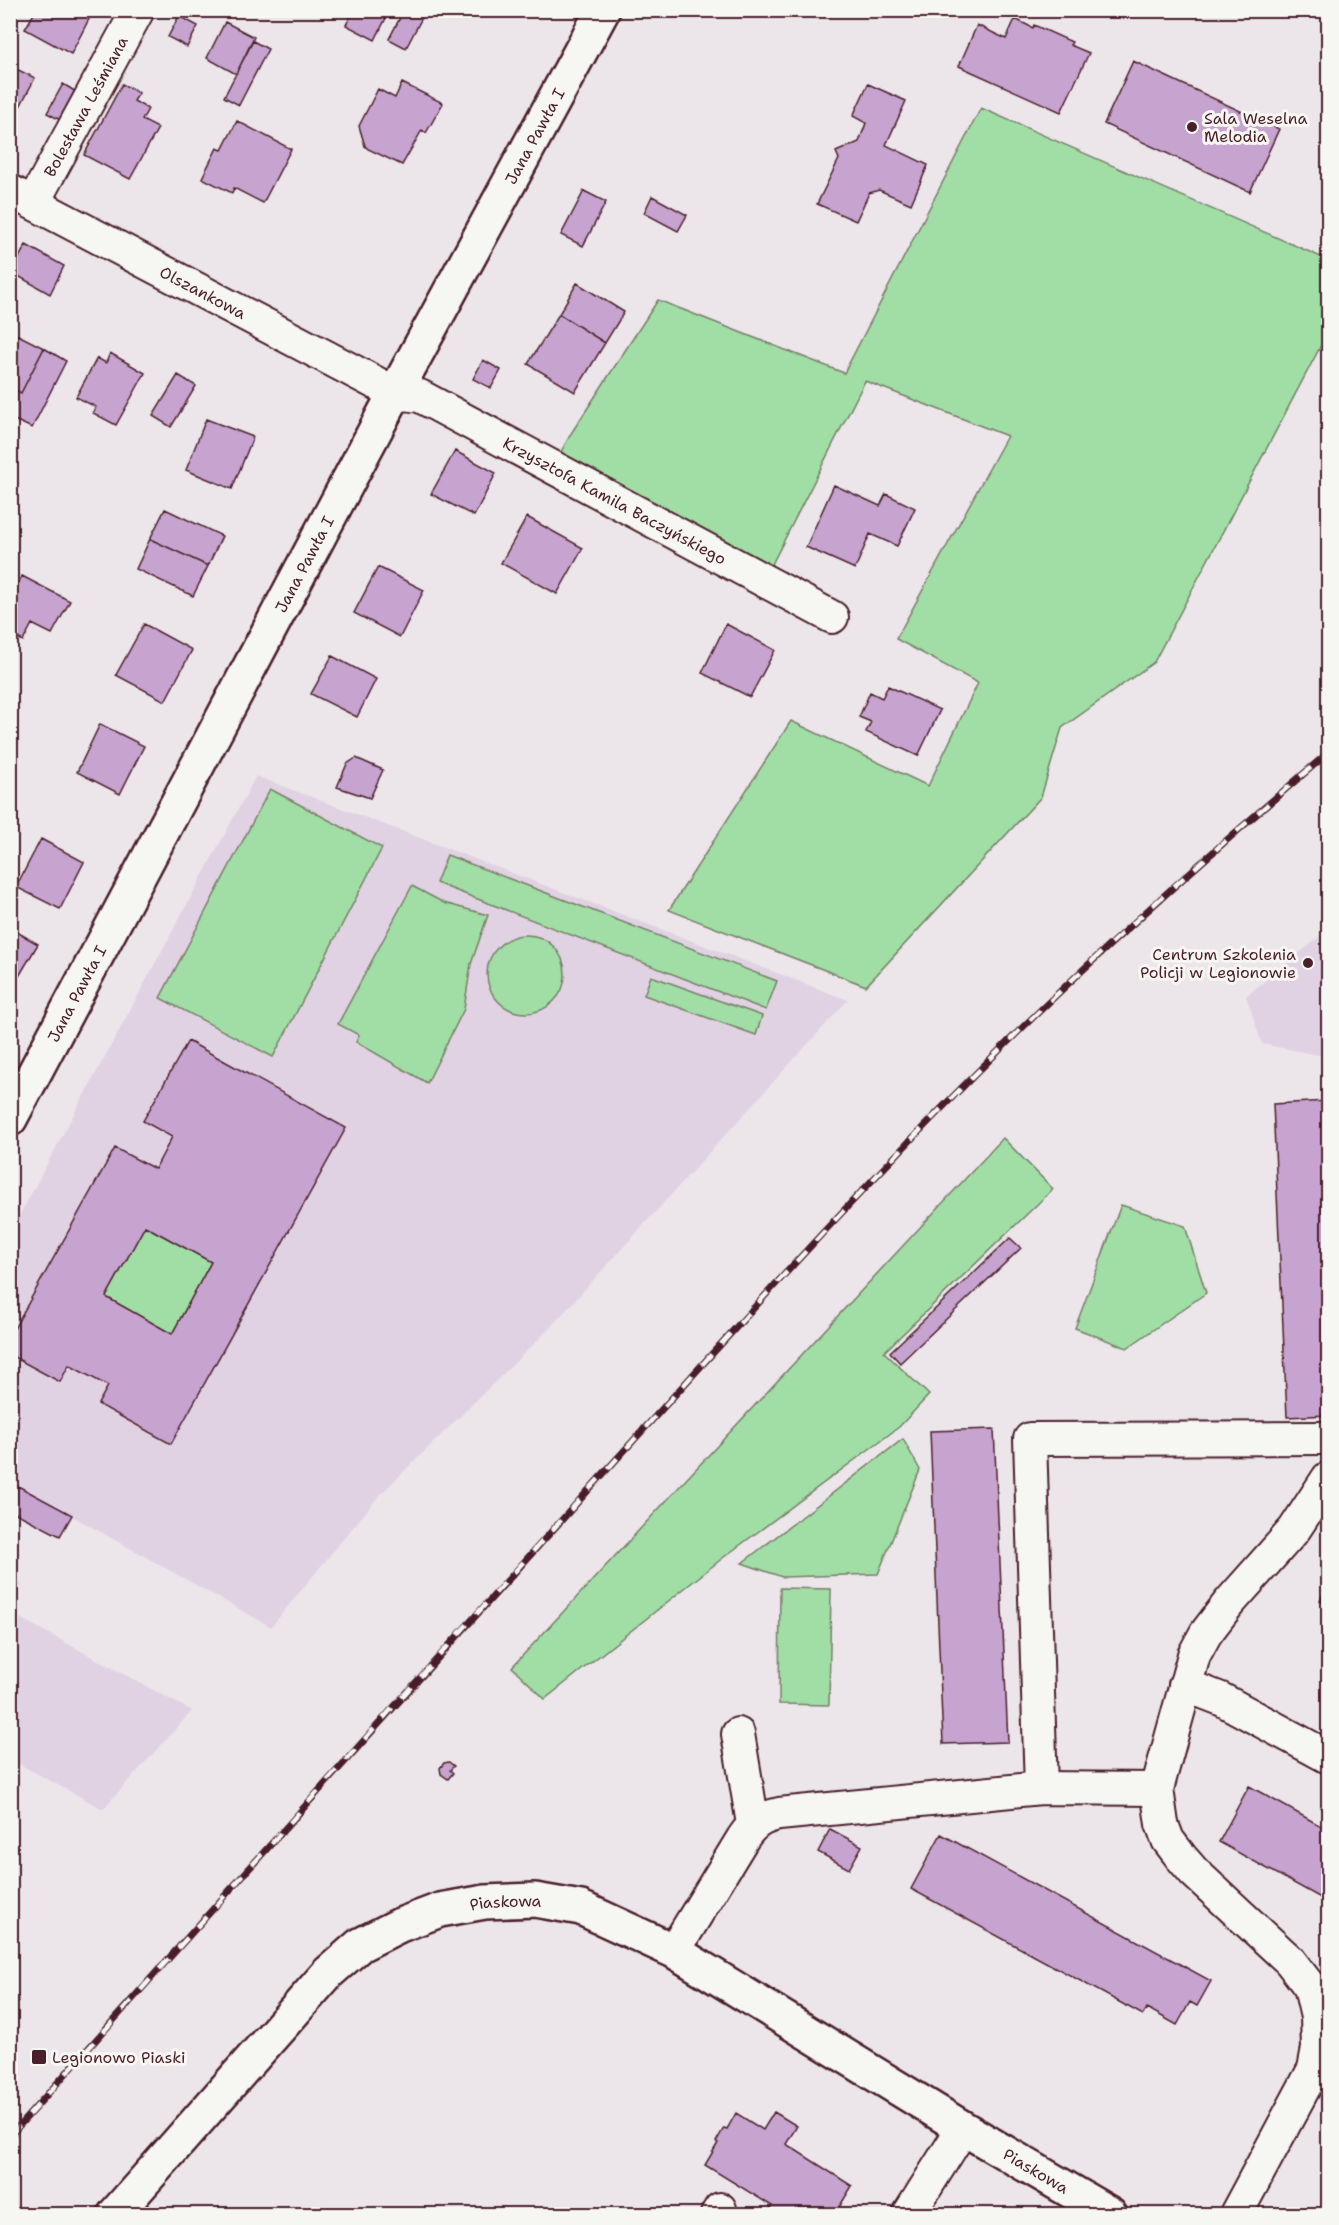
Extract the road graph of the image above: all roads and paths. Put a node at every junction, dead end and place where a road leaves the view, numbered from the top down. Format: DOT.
graph roads {
  1 [pos="138,10"];
  2 [pos="603,10"];
  3 [pos="22,197"];
  4 [pos="395,393"];
  5 [pos="832,617"];
  6 [pos="10,1119"];
  7 [pos="1329,1438"];
  8 [pos="1329,1478"];
  9 [pos="1185,1685"];
  10 [pos="738,1734"];
  11 [pos="1329,1757"];
  12 [pos="1041,1788"];
  13 [pos="1157,1789"];
  14 [pos="753,1824"];
  15 [pos="674,1951"];
  16 [pos="963,2128"];
  17 [pos="115,2214"];
  18 [pos="909,2214"];
  19 [pos="1110,2214"];
  20 [pos="1236,2214"];
  1 -- 3 [label="street, Bolesława Leśmiana"];
  2 -- 4 [label="street, Jana Pawła I"];
  3 -- 4 [label="street, Olszankowa"];
  4 -- 5 [label="street, Krzysztofa Kamila Baczyńskiego"];
  4 -- 6 [label="street, Jana Pawła I"];
  7 -- 12 [label="street"];
  8 -- 9 [label="street"];
  9 -- 11 [label="street"];
  9 -- 13 [label="street"];
  10 -- 14 [label="street"];
  12 -- 13 [label="street"];
  12 -- 14 [label="street"];
  13 -- 20 [label="street"];
  14 -- 15 [label="street"];
  15 -- 16 [label="street, Piaskowa"];
  15 -- 17 [label="street, Piaskowa"];
  16 -- 18 [label="street"];
  16 -- 19 [label="street, Piaskowa"];
}
